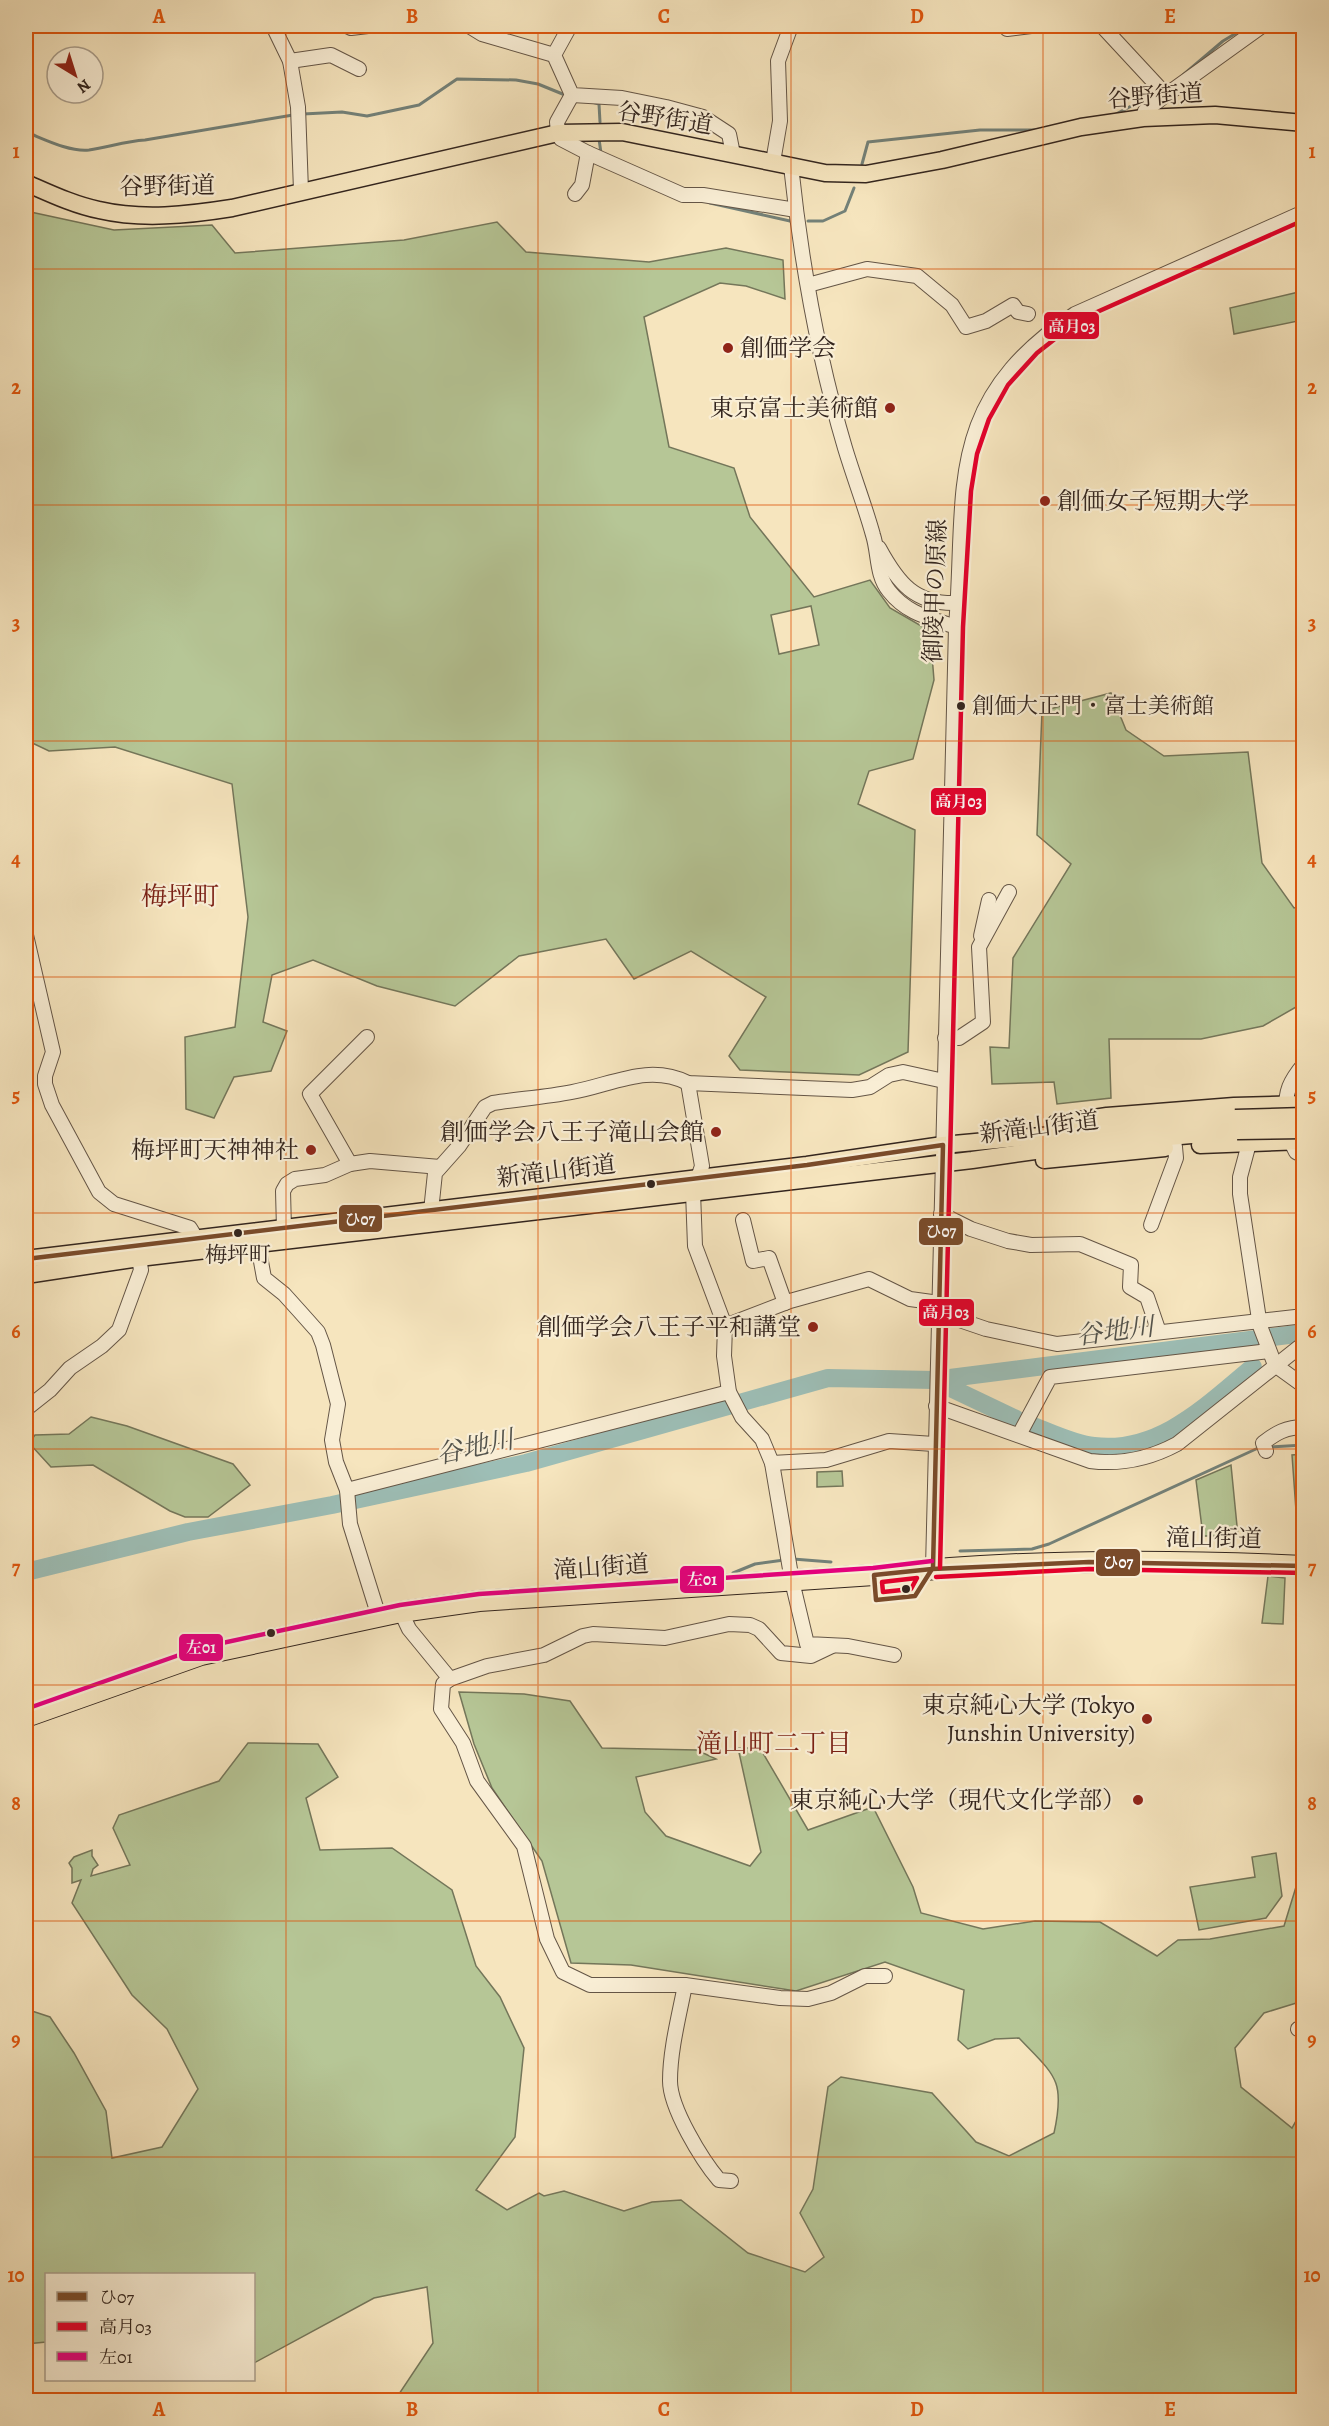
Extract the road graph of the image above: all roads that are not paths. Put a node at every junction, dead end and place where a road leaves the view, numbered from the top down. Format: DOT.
graph roads {
  1 [pos="273,26"];
  2 [pos="347,26"];
  3 [pos="368,26"];
  4 [pos="469,26"];
  5 [pos="570,26"];
  6 [pos="791,26"];
  7 [pos="1025,26"];
  8 [pos="1102,26"];
  9 [pos="1263,26"];
  10 [pos="1007,29"];
  11 [pos="554,56"];
  12 [pos="290,61"];
  13 [pos="359,69"];
  14 [pos="1164,92"];
  15 [pos="572,95"];
  16 [pos="1143,118"];
  17 [pos="1304,123"];
  18 [pos="558,133"];
  19 [pos="588,153"];
  20 [pos="734,154"];
  21 [pos="773,162"];
  22 [pos="791,166"];
  23 [pos="26,183"];
  24 [pos="301,191"];
  25 [pos="575,194"];
  26 [pos="796,210"];
  27 [pos="1304,212"];
  28 [pos="808,285"];
  29 [pos="1028,314"];
  30 [pos="874,538"];
  31 [pos="958,603"];
  32 [pos="956,627"];
  33 [pos="1009,892"];
  34 [pos="989,900"];
  35 [pos="26,935"];
  36 [pos="979,947"];
  37 [pos="367,1037"];
  38 [pos="945,1038"];
  39 [pos="1304,1064"];
  40 [pos="944,1081"];
  41 [pos="688,1083"];
  42 [pos="1304,1104"];
  43 [pos="1249,1105"];
  44 [pos="1286,1105"];
  45 [pos="1304,1116"];
  46 [pos="1236,1125"];
  47 [pos="1304,1130"];
  48 [pos="1011,1138"];
  49 [pos="1296,1141"];
  50 [pos="1251,1142"];
  51 [pos="1175,1147"];
  52 [pos="1022,1153"];
  53 [pos="943,1154"];
  54 [pos="1304,1156"];
  55 [pos="350,1164"];
  56 [pos="440,1167"];
  57 [pos="695,1185"];
  58 [pos="431,1210"];
  59 [pos="941,1214"];
  60 [pos="743,1219"];
  61 [pos="1151,1225"];
  62 [pos="284,1228"];
  63 [pos="343,1228"];
  64 [pos="196,1238"];
  65 [pos="258,1245"];
  66 [pos="139,1258"];
  67 [pos="26,1259"];
  68 [pos="26,1275"];
  69 [pos="785,1303"];
  70 [pos="939,1308"];
  71 [pos="1304,1316"];
  72 [pos="1259,1323"];
  73 [pos="725,1326"];
  74 [pos="1159,1332"];
  75 [pos="1304,1347"];
  76 [pos="1268,1349"];
  77 [pos="1275,1365"];
  78 [pos="1304,1386"];
  79 [pos="730,1393"];
  80 [pos="936,1404"];
  81 [pos="26,1409"];
  82 [pos="1304,1427"];
  83 [pos="1019,1435"];
  84 [pos="934,1443"];
  85 [pos="1266,1451"];
  86 [pos="772,1463"];
  87 [pos="348,1492"];
  88 [pos="1304,1566"];
  89 [pos="933,1569"];
  90 [pos="792,1581"];
  91 [pos="401,1612"];
  92 [pos="379,1617"];
  93 [pos="833,1645"];
  94 [pos="894,1655"];
  95 [pos="450,1679"];
  96 [pos="26,1717"];
  97 [pos="885,1976"];
  98 [pos="685,1985"];
  99 [pos="731,2181"];
  1 -- 12 [label="street"];
  2 -- 3 [label="street"];
  4 -- 11 [label="street"];
  5 -- 11 [label="street"];
  6 -- 21 [label="street"];
  7 -- 10 [label="street"];
  8 -- 14 [label="street"];
  9 -- 14 [label="street"];
  11 -- 15 [label="street"];
  12 -- 13 [label="street"];
  12 -- 24 [label="street"];
  14 -- 16 [label="street"];
  15 -- 18 [label="street"];
  15 -- 20 [label="street"];
  16 -- 17 [label="main road, 谷野街道"];
  16 -- 22 [label="main road, 谷野街道"];
  18 -- 19 [label="street"];
  18 -- 20 [label="main road, 谷野街道"];
  18 -- 24 [label="main road, 谷野街道"];
  19 -- 25 [label="street"];
  19 -- 26 [label="street"];
  20 -- 21 [label="main road, 谷野街道"];
  21 -- 22 [label="main road, 谷野街道"];
  22 -- 26 [label="street"];
  23 -- 24 [label="main road, 谷野街道"];
  26 -- 28 [label="street"];
  27 -- 31 [label="street, 御陵甲の原線"];
  28 -- 29 [label="street"];
  28 -- 30 [label="street"];
  30 -- 31 [label="street"];
  30 -- 32 [label="street"];
  31 -- 32 [label="street, 御陵甲の原線"];
  32 -- 38 [label="street, 御陵甲の原線"];
  33 -- 36 [label="street"];
  34 -- 36 [label="street"];
  35 -- 64 [label="street"];
  36 -- 38 [label="street"];
  37 -- 55 [label="street"];
  38 -- 40 [label="street, 御陵甲の原線"];
  39 -- 44 [label="street"];
  40 -- 41 [label="street"];
  40 -- 53 [label="street, 御陵甲の原線"];
  41 -- 56 [label="street"];
  41 -- 57 [label="street"];
  42 -- 44 [label="main road"];
  43 -- 44 [label="main road"];
  43 -- 48 [label="main road"];
  43 -- 50 [label="street"];
  44 -- 49 [label="street"];
  45 -- 46 [label="main road, bridge"];
  46 -- 47 [label="main road, bridge"];
  46 -- 48 [label="main road, 新滝山街道"];
  46 -- 52 [label="main road, 新滝山街道"];
  48 -- 53 [label="main road, 新滝山街道"];
  49 -- 50 [label="main road"];
  49 -- 54 [label="street"];
  50 -- 51 [label="main road"];
  50 -- 72 [label="street"];
  51 -- 52 [label="main road"];
  51 -- 61 [label="street"];
  52 -- 53 [label="main road, 新滝山街道"];
  53 -- 57 [label="main road, 新滝山街道"];
  53 -- 59 [label="street, 御陵甲の原線"];
  55 -- 56 [label="street"];
  55 -- 62 [label="street"];
  56 -- 58 [label="street"];
  57 -- 58 [label="main road, 新滝山街道"];
  57 -- 63 [label="main road, 新滝山街道"];
  57 -- 73 [label="street"];
  58 -- 63 [label="main road, 新滝山街道"];
  59 -- 70 [label="street, 御陵甲の原線"];
  59 -- 74 [label="street"];
  60 -- 69 [label="street"];
  62 -- 63 [label="main road, 新滝山街道"];
  62 -- 64 [label="main road, 新滝山街道"];
  63 -- 65 [label="main road, 新滝山街道"];
  64 -- 67 [label="main road, 新滝山街道"];
  65 -- 66 [label="main road, 新滝山街道"];
  65 -- 87 [label="street"];
  66 -- 68 [label="main road, 新滝山街道"];
  66 -- 81 [label="street"];
  69 -- 70 [label="street"];
  69 -- 73 [label="street"];
  70 -- 74 [label="street"];
  70 -- 80 [label="street, 御陵甲の原線"];
  71 -- 72 [label="street"];
  72 -- 74 [label="street"];
  72 -- 76 [label="street"];
  73 -- 79 [label="street"];
  75 -- 77 [label="street"];
  76 -- 77 [label="street"];
  76 -- 83 [label="street"];
  77 -- 78 [label="street"];
  77 -- 83 [label="street"];
  79 -- 86 [label="street"];
  79 -- 87 [label="street"];
  80 -- 83 [label="street"];
  80 -- 84 [label="street, 御陵甲の原線"];
  82 -- 85 [label="street"];
  84 -- 86 [label="street"];
  84 -- 89 [label="street, 御陵甲の原線"];
  86 -- 90 [label="street"];
  87 -- 92 [label="street"];
  88 -- 89 [label="highway, 滝山街道"];
  89 -- 90 [label="highway, 滝山街道"];
  90 -- 91 [label="highway, 滝山街道"];
  90 -- 93 [label="street"];
  91 -- 92 [label="highway, 滝山街道"];
  91 -- 95 [label="street"];
  92 -- 96 [label="highway, 滝山街道"];
  93 -- 94 [label="street"];
  93 -- 95 [label="street"];
  95 -- 98 [label="street"];
  97 -- 98 [label="street"];
  98 -- 99 [label="street"];
}
